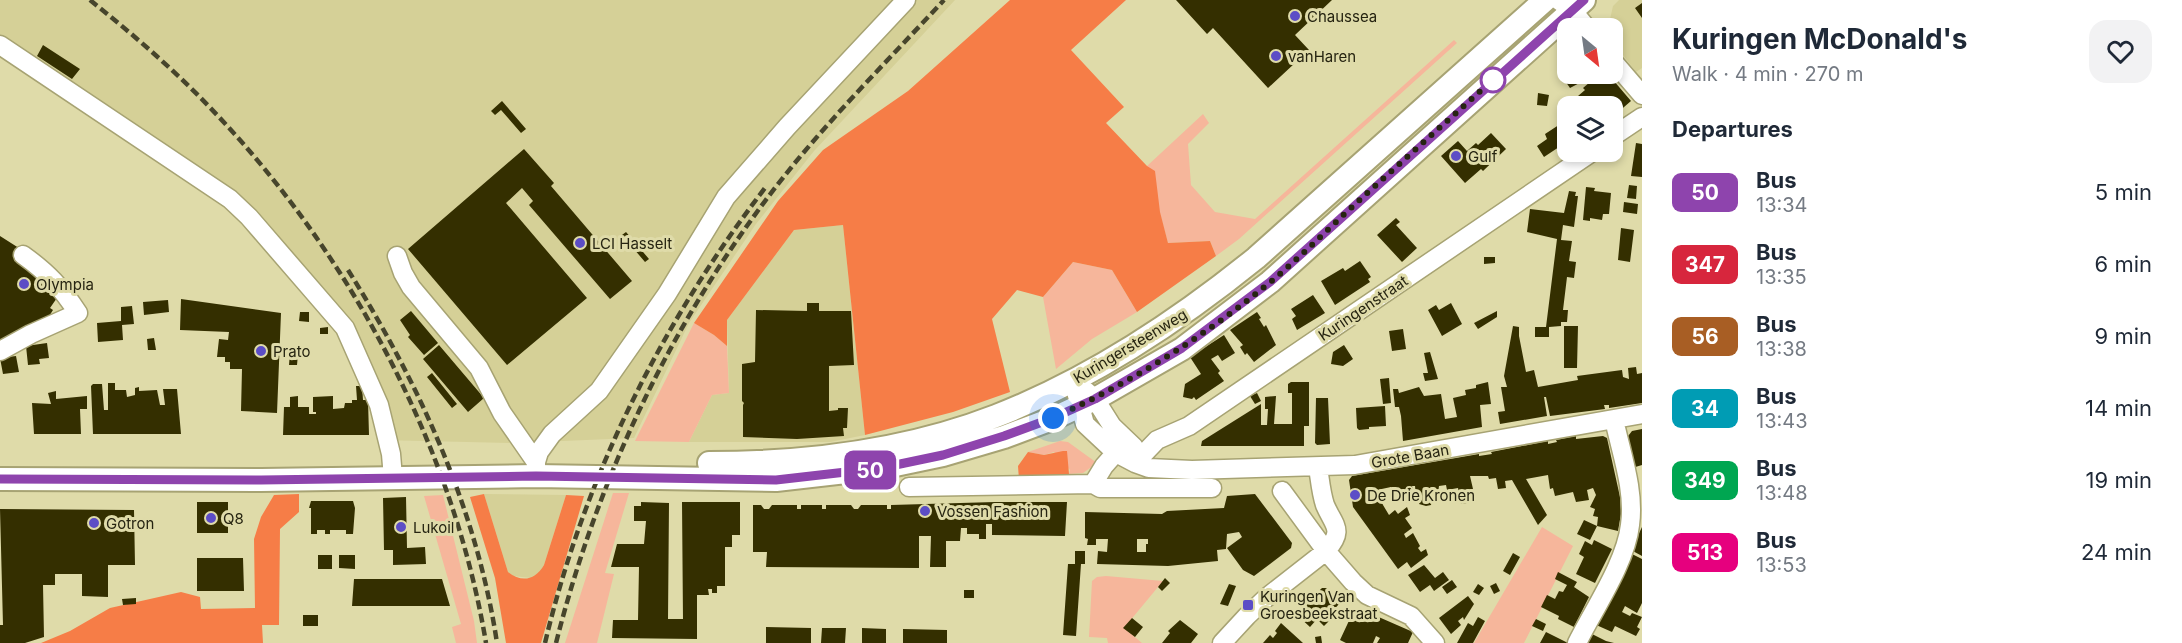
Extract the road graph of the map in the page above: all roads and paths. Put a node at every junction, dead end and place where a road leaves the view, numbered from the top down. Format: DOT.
graph roads {
  1 [pos="906,0"];
  2 [pos="1545,0"];
  3 [pos="1571,3"];
  4 [pos="1581,18"];
  5 [pos="0,45"];
  6 [pos="1623,73"];
  7 [pos="1642,95"];
  8 [pos="1642,117"];
  9 [pos="1623,130"];
  10 [pos="1577,162"];
  11 [pos="23,255"];
  12 [pos="398,256"];
  13 [pos="0,351"];
  14 [pos="1073,381"];
  15 [pos="1087,403"];
  16 [pos="1642,414"];
  17 [pos="1614,419"];
  18 [pos="1121,447"];
  19 [pos="1139,459"];
  20 [pos="0,464"];
  21 [pos="1318,467"];
  22 [pos="536,469"];
  23 [pos="393,471"];
  24 [pos="0,479"];
  25 [pos="1093,484"];
  26 [pos="909,487"];
  27 [pos="1212,488"];
  28 [pos="1282,491"];
  29 [pos="1326,551"];
  30 [pos="1222,643"];
  31 [pos="1435,643"];
  32 [pos="1577,643"];
  1 -- 22 [label="street"];
  2 -- 14 [label="main road, Kuringersteenweg"];
  3 -- 4 [label="street"];
  3 -- 15 [label="main road, Kuringersteenweg"];
  5 -- 23 [label="street"];
  6 -- 7 [label="street"];
  8 -- 9 [label="street"];
  10 -- 19 [label="street, Kuringenstraat"];
  11 -- 13 [label="street"];
  12 -- 22 [label="street"];
  14 -- 15 [label="street, Grote Baan"];
  14 -- 22 [label="main road, Kuringersteenweg"];
  15 -- 18 [label="street, Grote Baan"];
  15 -- 22 [label="main road, Kuringersteenweg"];
  16 -- 17 [label="street, Grote Baan"];
  17 -- 21 [label="street, Grote Baan"];
  17 -- 32 [label="street"];
  18 -- 19 [label="street, Grote Baan"];
  18 -- 25 [label="street"];
  19 -- 21 [label="street, Grote Baan"];
  20 -- 23 [label="main road, Kuringersteenweg"];
  21 -- 29 [label="street"];
  22 -- 23 [label="main road, Kuringersteenweg"];
  23 -- 24 [label="main road, Kuringersteenweg"];
  25 -- 26 [label="street"];
  25 -- 27 [label="street"];
  28 -- 29 [label="street"];
  29 -- 30 [label="street"];
  29 -- 31 [label="street"];
}
